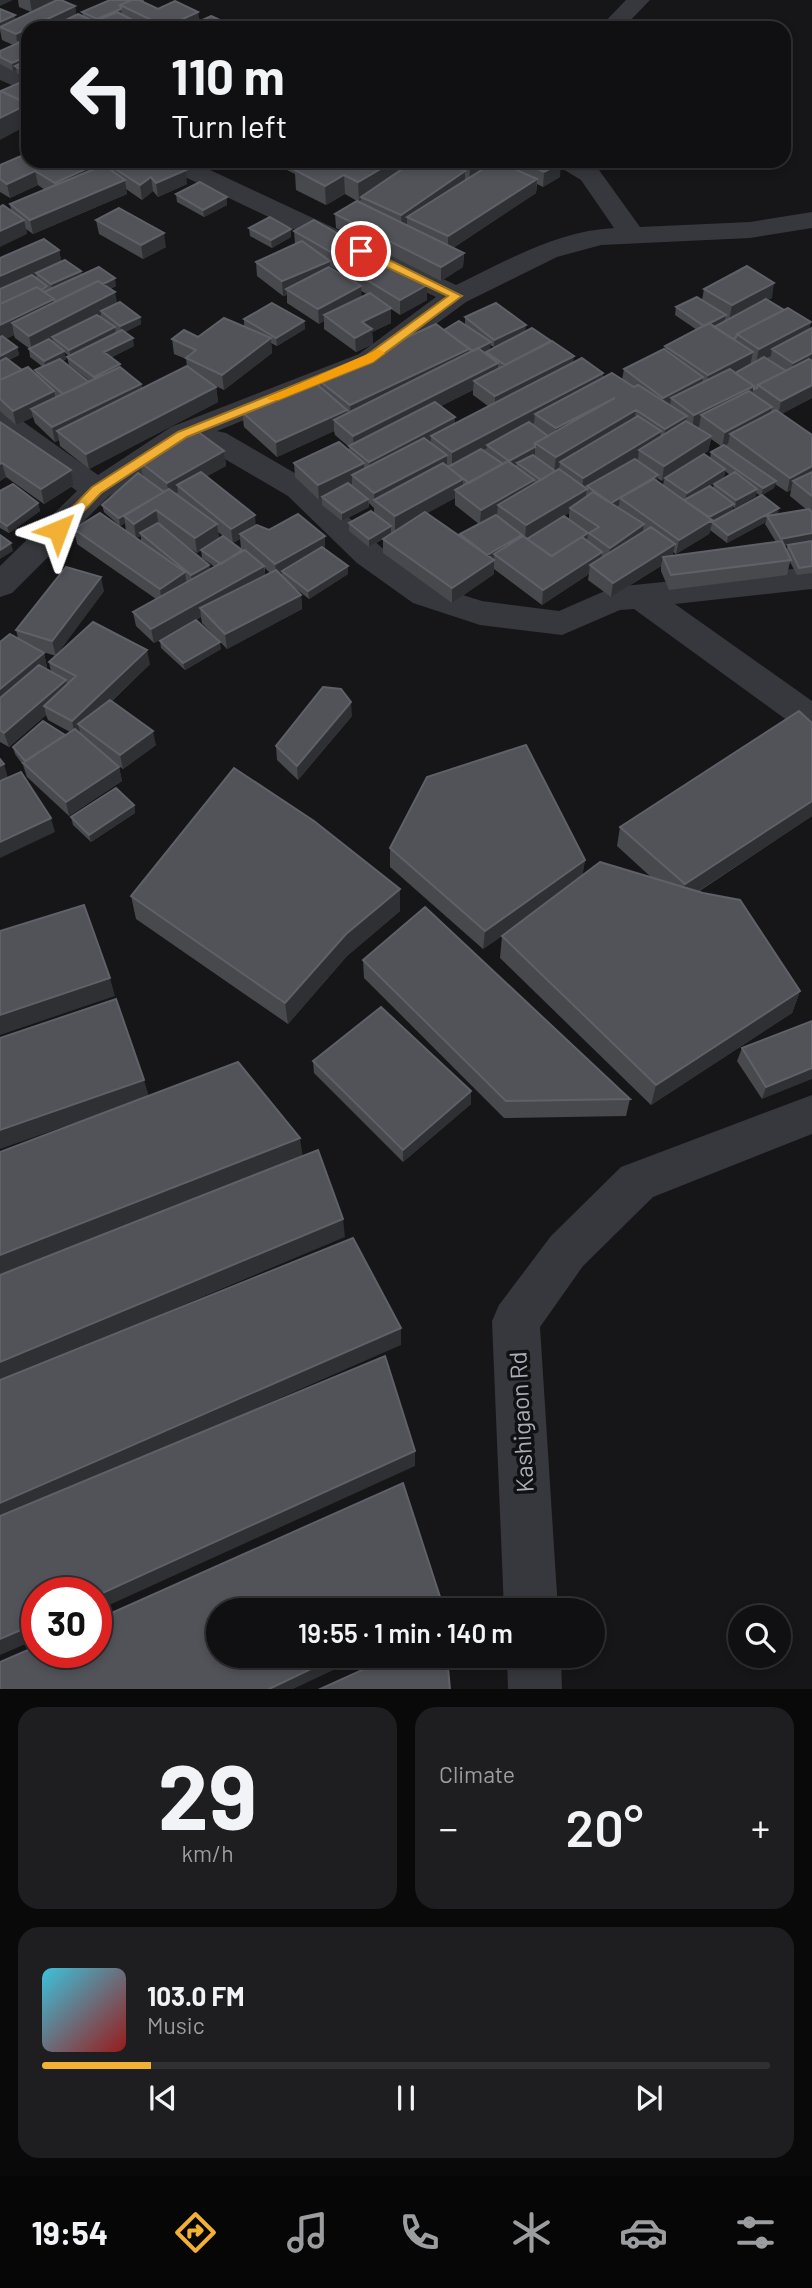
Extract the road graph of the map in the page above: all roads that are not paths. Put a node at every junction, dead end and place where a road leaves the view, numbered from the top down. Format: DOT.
graph roads {
  1 [pos="639,0"];
  2 [pos="617,21"];
  3 [pos="0,70"];
  4 [pos="21,81"];
  5 [pos="186,168"];
  6 [pos="578,168"];
  7 [pos="812,220"];
  8 [pos="631,234"];
  9 [pos="456,296"];
  10 [pos="0,420"];
  11 [pos="182,434"];
  12 [pos="97,490"];
  13 [pos="812,578"];
  14 [pos="0,585"];
  15 [pos="640,596"];
  16 [pos="812,720"];
  17 [pos="812,1114"];
  18 [pos="530,1598"];
  19 [pos="535,1668"];
  20 [pos="536,1689"];
  1 -- 2 [label="street"];
  3 -- 4 [label="street"];
  5 -- 9 [label="street"];
  6 -- 8 [label="street"];
  7 -- 8 [label="street"];
  8 -- 9 [label="street"];
  9 -- 11 [label="street"];
  10 -- 12 [label="street"];
  11 -- 12 [label="street"];
  11 -- 15 [label="street"];
  12 -- 14 [label="street"];
  13 -- 15 [label="street"];
  15 -- 16 [label="street"];
  17 -- 18 [label="street, Kashigaon Rd"];
  19 -- 20 [label="street"];
}
